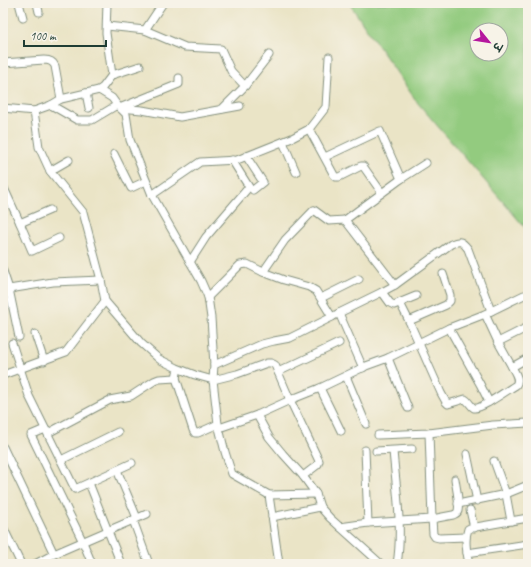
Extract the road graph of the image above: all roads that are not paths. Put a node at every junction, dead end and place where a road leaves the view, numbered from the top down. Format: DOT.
graph roads {
  1 [pos="19,3"];
  2 [pos="37,3"];
  3 [pos="107,3"];
  4 [pos="163,3"];
  5 [pos="39,12"];
  6 [pos="23,18"];
  7 [pos="107,26"];
  8 [pos="145,30"];
  9 [pos="269,55"];
  10 [pos="329,58"];
  11 [pos="3,63"];
  12 [pos="140,66"];
  13 [pos="112,75"];
  14 [pos="179,78"];
  15 [pos="245,86"];
  16 [pos="99,90"];
  17 [pos="86,93"];
  18 [pos="61,99"];
  19 [pos="51,105"];
  20 [pos="240,106"];
  21 [pos="119,107"];
  22 [pos="3,108"];
  23 [pos="89,108"];
  24 [pos="222,109"];
  25 [pos="34,111"];
  26 [pos="309,129"];
  27 [pos="283,142"];
  28 [pos="114,154"];
  29 [pos="246,156"];
  30 [pos="325,157"];
  31 [pos="69,160"];
  32 [pos="232,160"];
  33 [pos="426,163"];
  34 [pos="50,171"];
  35 [pos="296,172"];
  36 [pos="402,179"];
  37 [pos="146,181"];
  38 [pos="3,186"];
  39 [pos="253,190"];
  40 [pos="382,193"];
  41 [pos="152,195"];
  42 [pos="50,210"];
  43 [pos="345,220"];
  44 [pos="20,223"];
  45 [pos="58,238"];
  46 [pos="468,238"];
  47 [pos="460,242"];
  48 [pos="190,262"];
  49 [pos="3,271"];
  50 [pos="263,272"];
  51 [pos="443,274"];
  52 [pos="359,279"];
  53 [pos="101,280"];
  54 [pos="395,285"];
  55 [pos="6,290"];
  56 [pos="382,292"];
  57 [pos="458,293"];
  58 [pos="524,295"];
  59 [pos="416,296"];
  60 [pos="208,297"];
  61 [pos="321,298"];
  62 [pos="450,298"];
  63 [pos="105,301"];
  64 [pos="400,303"];
  65 [pos="339,313"];
  66 [pos="488,313"];
  67 [pos="332,317"];
  68 [pos="409,321"];
  69 [pos="528,327"];
  70 [pos="449,328"];
  71 [pos="35,334"];
  72 [pos="19,337"];
  73 [pos="498,342"];
  74 [pos="12,343"];
  75 [pos="339,343"];
  76 [pos="419,343"];
  77 [pos="388,358"];
  78 [pos="528,358"];
  79 [pos="44,361"];
  80 [pos="214,365"];
  81 [pos="366,366"];
  82 [pos="512,367"];
  83 [pos="177,368"];
  84 [pos="21,369"];
  85 [pos="278,372"];
  86 [pos="3,375"];
  87 [pos="346,376"];
  88 [pos="176,378"];
  89 [pos="212,380"];
  90 [pos="320,388"];
  91 [pos="290,400"];
  92 [pos="489,402"];
  93 [pos="408,408"];
  94 [pos="257,415"];
  95 [pos="528,422"];
  96 [pos="366,424"];
  97 [pos="218,426"];
  98 [pos="47,431"];
  99 [pos="341,431"];
  100 [pos="118,432"];
  101 [pos="429,433"];
  102 [pos="378,435"];
  103 [pos="3,447"];
  104 [pos="412,449"];
  105 [pos="365,450"];
  106 [pos="376,451"];
  107 [pos="393,451"];
  108 [pos="467,454"];
  109 [pos="61,460"];
  110 [pos="494,461"];
  111 [pos="132,463"];
  112 [pos="117,470"];
  113 [pos="304,476"];
  114 [pos="455,479"];
  115 [pos="89,483"];
  116 [pos="528,485"];
  117 [pos="316,494"];
  118 [pos="506,494"];
  119 [pos="269,495"];
  120 [pos="477,500"];
  121 [pos="458,504"];
  122 [pos="320,507"];
  123 [pos="470,510"];
  124 [pos="147,514"];
  125 [pos="272,517"];
  126 [pos="528,518"];
  127 [pos="135,519"];
  128 [pos="432,519"];
  129 [pos="511,521"];
  130 [pos="398,522"];
  131 [pos="368,523"];
  132 [pos="3,527"];
  133 [pos="340,527"];
  134 [pos="474,528"];
  135 [pos="108,531"];
  136 [pos="466,537"];
  137 [pos="83,542"];
  138 [pos="528,544"];
  139 [pos="467,553"];
  140 [pos="54,554"];
  141 [pos="21,564"];
  142 [pos="35,564"];
  143 [pos="92,564"];
  144 [pos="121,564"];
  145 [pos="149,564"];
  146 [pos="279,564"];
  147 [pos="381,564"];
  148 [pos="397,564"];
  149 [pos="469,564"];
  1 -- 6 [label="street"];
  2 -- 5 [label="street"];
  3 -- 7 [label="street"];
  4 -- 8 [label="street"];
  7 -- 8 [label="street"];
  7 -- 13 [label="street"];
  8 -- 15 [label="street"];
  9 -- 15 [label="street"];
  10 -- 26 [label="street"];
  11 -- 18 [label="street"];
  12 -- 13 [label="street"];
  13 -- 16 [label="street"];
  14 -- 21 [label="street"];
  15 -- 24 [label="street"];
  16 -- 17 [label="street"];
  16 -- 21 [label="street"];
  17 -- 18 [label="street"];
  17 -- 23 [label="street"];
  18 -- 19 [label="street"];
  19 -- 21 [label="street"];
  19 -- 25 [label="street"];
  20 -- 24 [label="street"];
  21 -- 24 [label="street"];
  21 -- 37 [label="street"];
  22 -- 25 [label="street"];
  25 -- 34 [label="street"];
  26 -- 27 [label="street"];
  26 -- 30 [label="street"];
  27 -- 29 [label="street"];
  27 -- 35 [label="street"];
  28 -- 37 [label="street"];
  29 -- 32 [label="street"];
  29 -- 39 [label="street"];
  30 -- 36 [label="street"];
  30 -- 40 [label="street"];
  31 -- 34 [label="street"];
  32 -- 41 [label="street"];
  32 -- 48 [label="street"];
  33 -- 36 [label="street"];
  34 -- 53 [label="street"];
  36 -- 40 [label="street"];
  37 -- 41 [label="street"];
  38 -- 44 [label="street"];
  40 -- 43 [label="street"];
  41 -- 48 [label="street"];
  42 -- 44 [label="street"];
  43 -- 50 [label="street"];
  43 -- 54 [label="street"];
  44 -- 45 [label="street"];
  46 -- 47 [label="street"];
  47 -- 54 [label="street"];
  47 -- 66 [label="street"];
  48 -- 60 [label="street"];
  49 -- 55 [label="street"];
  50 -- 60 [label="street"];
  50 -- 61 [label="street"];
  51 -- 62 [label="street"];
  52 -- 61 [label="street"];
  53 -- 55 [label="street"];
  53 -- 63 [label="street"];
  54 -- 56 [label="street"];
  55 -- 72 [label="street"];
  56 -- 64 [label="street"];
  56 -- 65 [label="street"];
  57 -- 62 [label="street"];
  58 -- 66 [label="street"];
  59 -- 64 [label="street"];
  60 -- 80 [label="street"];
  61 -- 67 [label="street"];
  62 -- 68 [label="street"];
  63 -- 79 [label="street"];
  63 -- 83 [label="street"];
  64 -- 68 [label="street"];
  65 -- 67 [label="street"];
  65 -- 81 [label="street"];
  66 -- 70 [label="street"];
  66 -- 73 [label="street"];
  67 -- 80 [label="street"];
  68 -- 76 [label="street"];
  69 -- 73 [label="street"];
  70 -- 76 [label="street"];
  70 -- 92 [label="street"];
  71 -- 79 [label="street"];
  73 -- 82 [label="street"];
  74 -- 84 [label="street"];
  75 -- 85 [label="street"];
  76 -- 77 [label="street"];
  76 -- 92 [label="street"];
  77 -- 81 [label="street"];
  77 -- 93 [label="street"];
  78 -- 82 [label="street"];
  79 -- 84 [label="street"];
  80 -- 89 [label="street"];
  81 -- 87 [label="street"];
  82 -- 92 [label="street"];
  83 -- 88 [label="street"];
  83 -- 89 [label="street"];
  84 -- 86 [label="street"];
  84 -- 98 [label="street"];
  85 -- 89 [label="street"];
  85 -- 91 [label="street"];
  87 -- 90 [label="street"];
  87 -- 96 [label="street"];
  88 -- 97 [label="street"];
  88 -- 98 [label="street"];
  89 -- 97 [label="street"];
  90 -- 91 [label="street"];
  90 -- 99 [label="street"];
  91 -- 94 [label="street"];
  91 -- 113 [label="street"];
  94 -- 97 [label="street"];
  94 -- 113 [label="street"];
  95 -- 101 [label="street"];
  97 -- 119 [label="street"];
  98 -- 109 [label="street"];
  98 -- 137 [label="street"];
  100 -- 109 [label="street"];
  101 -- 102 [label="street"];
  101 -- 128 [label="street"];
  103 -- 140 [label="street"];
  104 -- 107 [label="street"];
  105 -- 131 [label="street"];
  106 -- 107 [label="street"];
  107 -- 130 [label="street"];
  108 -- 120 [label="street"];
  109 -- 115 [label="street"];
  110 -- 118 [label="street"];
  111 -- 112 [label="street"];
  112 -- 115 [label="street"];
  112 -- 127 [label="street"];
  113 -- 117 [label="street"];
  114 -- 121 [label="street"];
  115 -- 135 [label="street"];
  116 -- 118 [label="street"];
  117 -- 119 [label="street"];
  117 -- 122 [label="street"];
  118 -- 120 [label="street"];
  118 -- 129 [label="street"];
  119 -- 125 [label="street"];
  120 -- 121 [label="street"];
  121 -- 128 [label="street"];
  122 -- 125 [label="street"];
  122 -- 133 [label="street"];
  123 -- 134 [label="street"];
  124 -- 127 [label="street"];
  125 -- 146 [label="street"];
  126 -- 129 [label="street"];
  127 -- 135 [label="street"];
  127 -- 145 [label="street"];
  128 -- 130 [label="street"];
  128 -- 136 [label="street"];
  129 -- 134 [label="street"];
  130 -- 131 [label="street"];
  130 -- 148 [label="street"];
  131 -- 133 [label="street"];
  132 -- 141 [label="street"];
  133 -- 147 [label="street"];
  134 -- 136 [label="street"];
  135 -- 137 [label="street"];
  135 -- 144 [label="street"];
  136 -- 139 [label="street"];
  137 -- 140 [label="street"];
  137 -- 143 [label="street"];
  138 -- 139 [label="street"];
  139 -- 149 [label="street"];
  140 -- 142 [label="street"];
}
